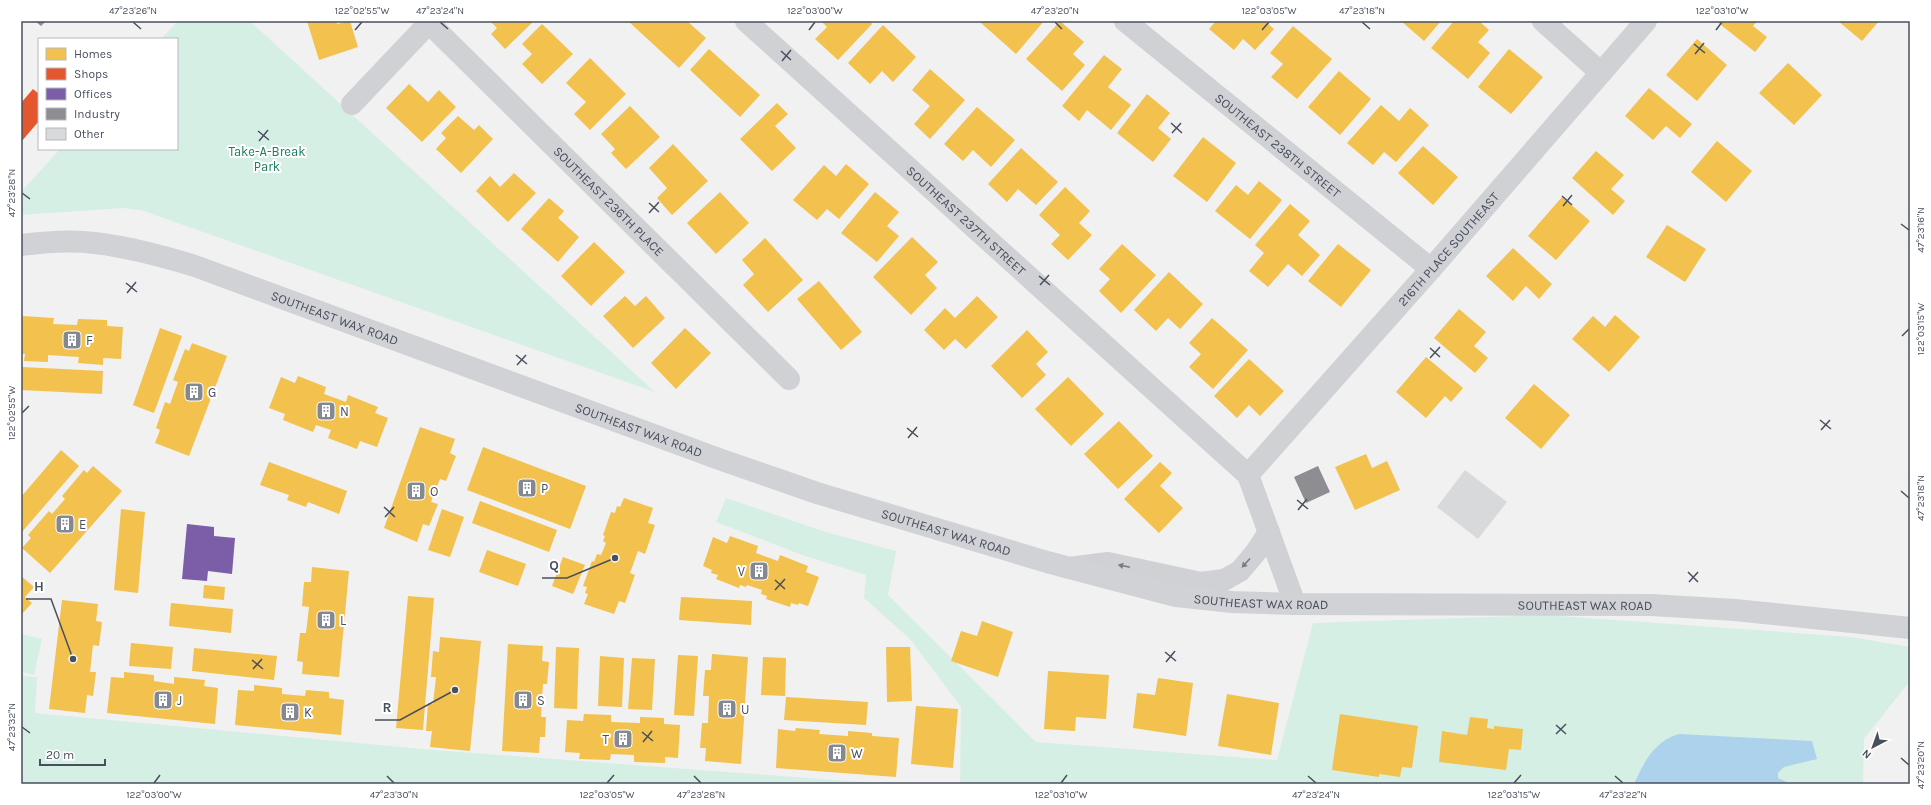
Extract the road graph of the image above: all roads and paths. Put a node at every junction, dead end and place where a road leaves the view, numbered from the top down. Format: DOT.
graph roads {
  1 [pos="746,21"];
  2 [pos="1125,21"];
  3 [pos="1543,21"];
  4 [pos="1646,21"];
  5 [pos="427,22"];
  6 [pos="1601,73"];
  7 [pos="352,104"];
  8 [pos="21,245"];
  9 [pos="1430,269"];
  10 [pos="789,379"];
  11 [pos="1248,475"];
  12 [pos="1269,532"];
  13 [pos="1068,568"];
  14 [pos="1295,604"];
  15 [pos="1910,628"];
  1 -- 11 [label="street, SOUTHEAST 237TH STREET"];
  2 -- 9 [label="street, SOUTHEAST 238TH STREET"];
  3 -- 6 [label="street"];
  4 -- 6 [label="street, 216TH PLACE SOUTHEAST"];
  5 -- 7 [label="street"];
  5 -- 10 [label="street, SOUTHEAST 236TH PLACE"];
  6 -- 9 [label="street, 216TH PLACE SOUTHEAST"];
  8 -- 13 [label="main road, SOUTHEAST WAX ROAD"];
  9 -- 11 [label="street, 216TH PLACE SOUTHEAST"];
  11 -- 12 [label="street, SOUTHEAST 237TH STREET"];
  12 -- 13 [label="street, one-way"];
  12 -- 14 [label="street, SOUTHEAST 237TH STREET"];
  13 -- 14 [label="main road, SOUTHEAST WAX ROAD"];
  14 -- 15 [label="main road, SOUTHEAST WAX ROAD"];
}
